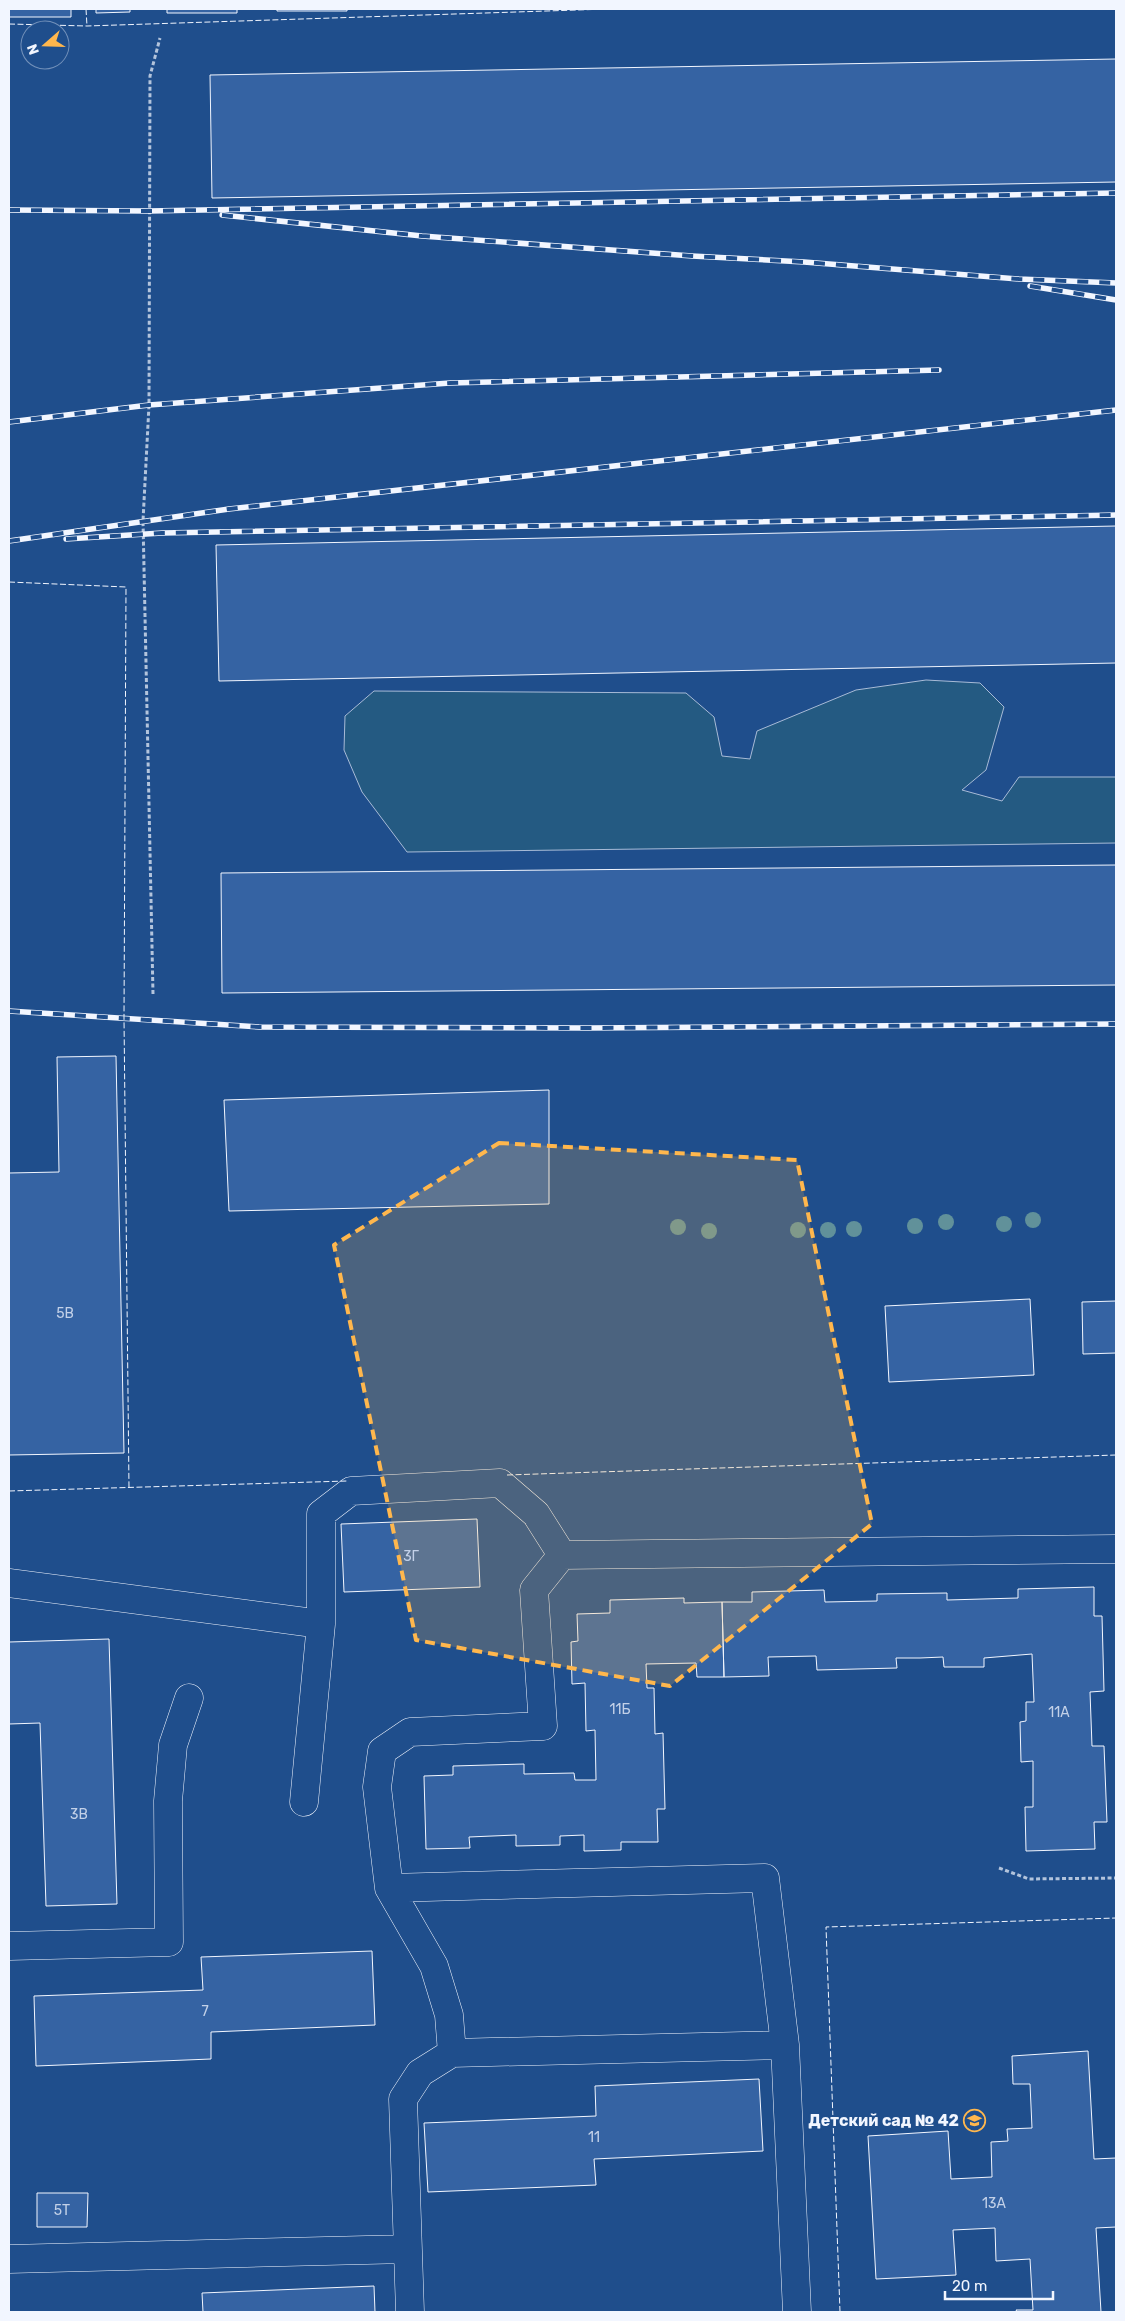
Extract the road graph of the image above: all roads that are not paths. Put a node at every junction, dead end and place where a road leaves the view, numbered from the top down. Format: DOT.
graph roads {
  1 [pos="1116,1549"];
  2 [pos="562,1555"];
  3 [pos="9,1583"];
  4 [pos="321,1624"];
  5 [pos="189,1698"];
  6 [pos="304,1802"];
  7 [pos="389,1888"];
  8 [pos="10,1946"];
  9 [pos="785,2045"];
  10 [pos="452,2053"];
  11 [pos="407,2249"];
  12 [pos="9,2259"];
  13 [pos="410,2312"];
  14 [pos="797,2312"];
  1 -- 2 [label="lane"];
  2 -- 4 [label="lane"];
  2 -- 7 [label="lane"];
  3 -- 4 [label="lane"];
  4 -- 6 [label="lane"];
  5 -- 8 [label="lane"];
  7 -- 9 [label="lane"];
  7 -- 10 [label="lane"];
  9 -- 10 [label="lane"];
  9 -- 14 [label="lane"];
  10 -- 11 [label="lane"];
  11 -- 12 [label="lane"];
  11 -- 13 [label="lane"];
}
